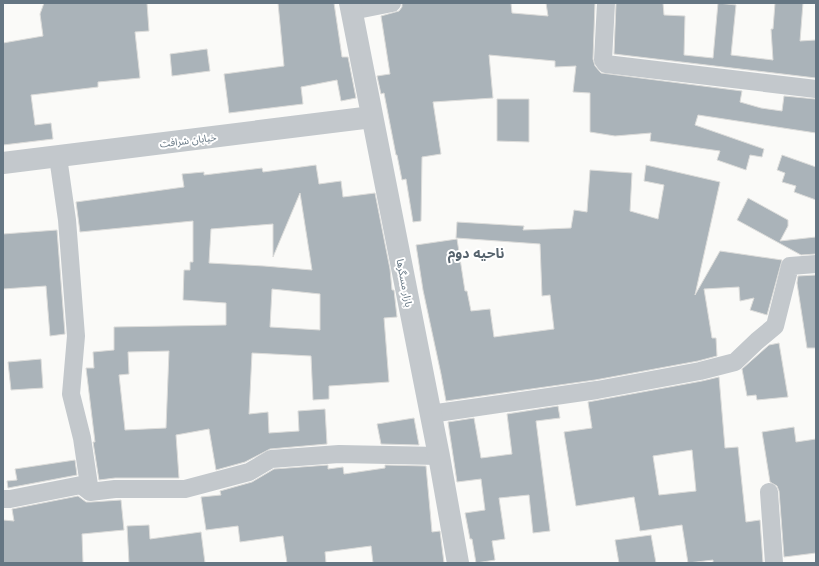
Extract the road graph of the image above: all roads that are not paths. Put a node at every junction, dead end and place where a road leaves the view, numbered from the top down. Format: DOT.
graph roads {
  1 [pos="392,3"];
  2 [pos="606,3"];
  3 [pos="351,7"];
  4 [pos="816,89"];
  5 [pos="372,117"];
  6 [pos="58,157"];
  7 [pos="3,164"];
  8 [pos="816,264"];
  9 [pos="430,414"];
  10 [pos="439,456"];
  11 [pos="90,492"];
  12 [pos="769,492"];
  13 [pos="3,499"];
  14 [pos="458,563"];
  15 [pos="774,563"];
  1 -- 3 [label="street"];
  2 -- 4 [label="street"];
  3 -- 5 [label="street, بازار مسگرها"];
  5 -- 6 [label="street, خیابان شرافت"];
  5 -- 9 [label="street, بازار مسگرها"];
  6 -- 7 [label="street, خیابان شرافت"];
  6 -- 11 [label="street"];
  8 -- 9 [label="street"];
  9 -- 10 [label="street, بازار مسگرها"];
  10 -- 11 [label="street"];
  10 -- 14 [label="street, بازار مسگرها"];
  11 -- 13 [label="street"];
  12 -- 15 [label="street"];
}
